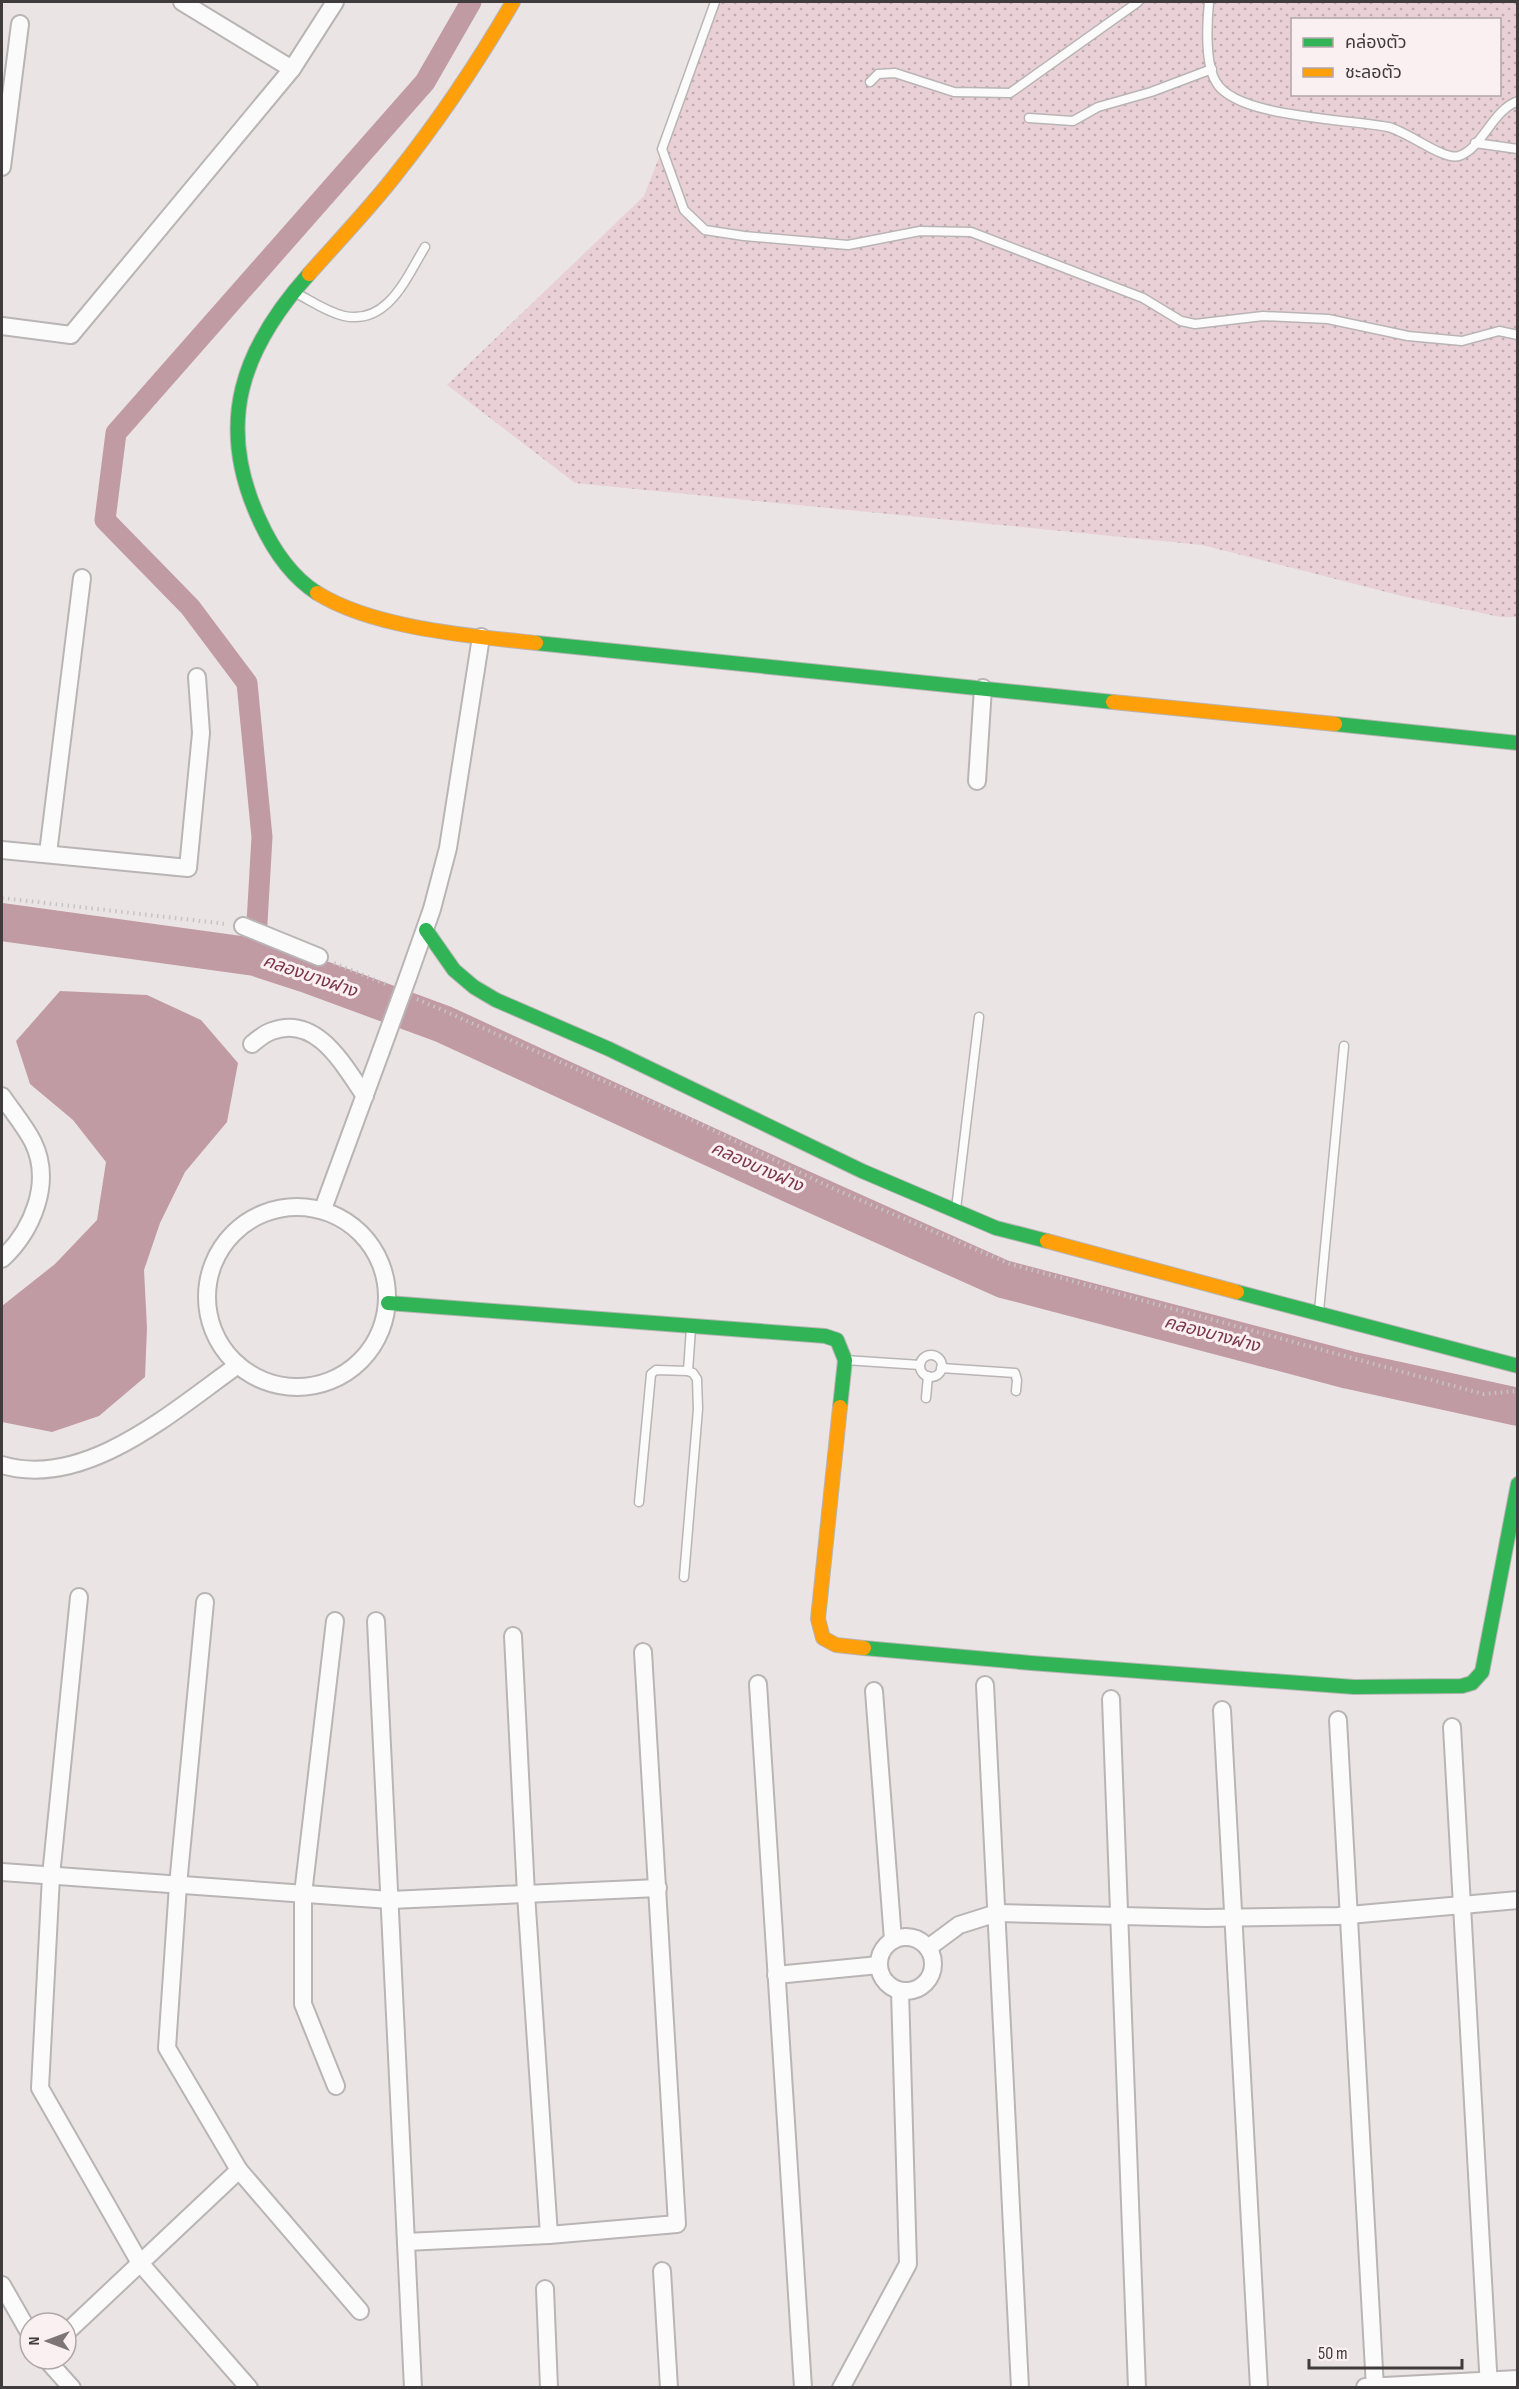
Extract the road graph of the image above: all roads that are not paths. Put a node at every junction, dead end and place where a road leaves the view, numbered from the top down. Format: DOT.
graph roads {
  1 [pos="182,2"];
  2 [pos="336,2"];
  3 [pos="513,2"];
  4 [pos="716,2"];
  5 [pos="1138,2"];
  6 [pos="1209,2"];
  7 [pos="20,24"];
  8 [pos="292,69"];
  9 [pos="1212,69"];
  10 [pos="870,82"];
  11 [pos="1518,101"];
  12 [pos="1029,118"];
  13 [pos="1475,143"];
  14 [pos="1518,149"];
  15 [pos="2,168"];
  16 [pos="425,248"];
  17 [pos="293,292"];
  18 [pos="2,326"];
  19 [pos="1518,335"];
  20 [pos="82,578"];
  21 [pos="481,637"];
  22 [pos="197,677"];
  23 [pos="983,688"];
  24 [pos="1518,744"];
  25 [pos="977,781"];
  26 [pos="2,850"];
  27 [pos="48,853"];
  28 [pos="243,926"];
  29 [pos="426,930"];
  30 [pos="319,957"];
  31 [pos="979,1017"];
  32 [pos="252,1044"];
  33 [pos="1344,1046"];
  34 [pos="2,1096"];
  35 [pos="365,1096"];
  36 [pos="323,1209"];
  37 [pos="956,1212"];
  38 [pos="2,1259"];
  39 [pos="388,1303"];
  40 [pos="1319,1314"];
  41 [pos="692,1327"];
  42 [pos="845,1360"];
  43 [pos="238,1365"];
  44 [pos="920,1365"];
  45 [pos="1518,1366"];
  46 [pos="941,1368"];
  47 [pos="688,1371"];
  48 [pos="928,1376"];
  49 [pos="1016,1391"];
  50 [pos="926,1398"];
  51 [pos="2,1465"];
  52 [pos="1518,1484"];
  53 [pos="639,1502"];
  54 [pos="684,1577"];
  55 [pos="79,1597"];
  56 [pos="205,1602"];
  57 [pos="334,1621"];
  58 [pos="376,1621"];
  59 [pos="513,1636"];
  60 [pos="643,1652"];
  61 [pos="758,1684"];
  62 [pos="985,1685"];
  63 [pos="874,1691"];
  64 [pos="1111,1699"];
  65 [pos="1222,1710"];
  66 [pos="1338,1720"];
  67 [pos="1452,1727"];
  68 [pos="2,1872"];
  69 [pos="51,1876"];
  70 [pos="178,1885"];
  71 [pos="658,1888"];
  72 [pos="303,1894"];
  73 [pos="526,1894"];
  74 [pos="390,1900"];
  75 [pos="1518,1900"];
  76 [pos="1462,1905"];
  77 [pos="997,1913"];
  78 [pos="1349,1915"];
  79 [pos="1119,1916"];
  80 [pos="1233,1918"];
  81 [pos="893,1940"];
  82 [pos="928,1948"];
  83 [pos="879,1965"];
  84 [pos="776,1975"];
  85 [pos="900,1990"];
  86 [pos="336,2086"];
  87 [pos="239,2170"];
  88 [pos="549,2235"];
  89 [pos="406,2242"];
  90 [pos="140,2263"];
  91 [pos="662,2271"];
  92 [pos="2,2285"];
  93 [pos="545,2289"];
  94 [pos="360,2311"];
  95 [pos="18,2313"];
  96 [pos="78,2322"];
  97 [pos="57,2371"];
  98 [pos="1518,2379"];
  99 [pos="1489,2384"];
  100 [pos="1375,2387"];
  101 [pos="72,2388"];
  102 [pos="249,2388"];
  103 [pos="413,2388"];
  104 [pos="549,2388"];
  105 [pos="669,2388"];
  106 [pos="803,2388"];
  107 [pos="841,2388"];
  108 [pos="1020,2388"];
  109 [pos="1137,2388"];
  110 [pos="1259,2388"];
  111 [pos="1364,2388"];
  1 -- 8 [label="street"];
  2 -- 8 [label="street"];
  3 -- 17 [label="street"];
  4 -- 19 [label="lane"];
  5 -- 10 [label="lane"];
  6 -- 9 [label="lane"];
  7 -- 15 [label="street"];
  8 -- 18 [label="street"];
  9 -- 12 [label="lane"];
  9 -- 13 [label="lane"];
  11 -- 13 [label="lane"];
  13 -- 14 [label="lane"];
  16 -- 17 [label="lane"];
  17 -- 21 [label="street"];
  20 -- 27 [label="street"];
  21 -- 23 [label="street"];
  21 -- 29 [label="street"];
  22 -- 27 [label="street"];
  23 -- 24 [label="street"];
  23 -- 25 [label="street"];
  26 -- 27 [label="street"];
  28 -- 30 [label="street"];
  29 -- 35 [label="street, bridge"];
  29 -- 37 [label="street"];
  31 -- 37 [label="lane"];
  32 -- 35 [label="street"];
  33 -- 40 [label="lane"];
  34 -- 38 [label="street"];
  35 -- 36 [label="street"];
  36 -- 39 [label="street"];
  36 -- 43 [label="street"];
  37 -- 40 [label="street"];
  39 -- 41 [label="street"];
  39 -- 43 [label="street"];
  40 -- 45 [label="street"];
  41 -- 42 [label="street"];
  41 -- 47 [label="lane"];
  42 -- 44 [label="lane"];
  42 -- 52 [label="street"];
  43 -- 51 [label="street"];
  44 -- 46 [label="lane"];
  44 -- 48 [label="lane"];
  46 -- 48 [label="lane"];
  46 -- 49 [label="lane"];
  47 -- 53 [label="lane"];
  47 -- 54 [label="lane"];
  48 -- 50 [label="lane"];
  55 -- 69 [label="street"];
  56 -- 70 [label="street"];
  57 -- 72 [label="street"];
  58 -- 74 [label="street"];
  59 -- 73 [label="street"];
  60 -- 71 [label="street"];
  61 -- 84 [label="street"];
  62 -- 77 [label="street"];
  63 -- 81 [label="street"];
  64 -- 79 [label="street"];
  65 -- 80 [label="street"];
  66 -- 78 [label="street"];
  67 -- 76 [label="street"];
  68 -- 69 [label="street"];
  69 -- 70 [label="street"];
  69 -- 90 [label="street"];
  70 -- 72 [label="street"];
  70 -- 87 [label="street"];
  71 -- 73 [label="street"];
  71 -- 88 [label="street"];
  72 -- 74 [label="street"];
  72 -- 86 [label="street"];
  73 -- 74 [label="street"];
  73 -- 88 [label="street"];
  74 -- 89 [label="street"];
  75 -- 76 [label="street"];
  76 -- 78 [label="street"];
  76 -- 99 [label="street"];
  77 -- 79 [label="street"];
  77 -- 82 [label="street"];
  77 -- 108 [label="street"];
  78 -- 80 [label="street"];
  78 -- 100 [label="street"];
  79 -- 80 [label="street"];
  79 -- 109 [label="street"];
  80 -- 110 [label="street"];
  81 -- 82 [label="street"];
  81 -- 83 [label="street"];
  82 -- 85 [label="street"];
  83 -- 84 [label="street"];
  83 -- 85 [label="street"];
  84 -- 106 [label="street"];
  85 -- 107 [label="street"];
  87 -- 90 [label="street"];
  87 -- 94 [label="street"];
  88 -- 89 [label="street"];
  89 -- 103 [label="street"];
  90 -- 96 [label="street"];
  90 -- 102 [label="street"];
  91 -- 105 [label="street"];
  92 -- 95 [label="street"];
  93 -- 104 [label="street"];
  97 -- 101 [label="street"];
  98 -- 99 [label="street"];
  99 -- 100 [label="street"];
  100 -- 111 [label="street"];
}
